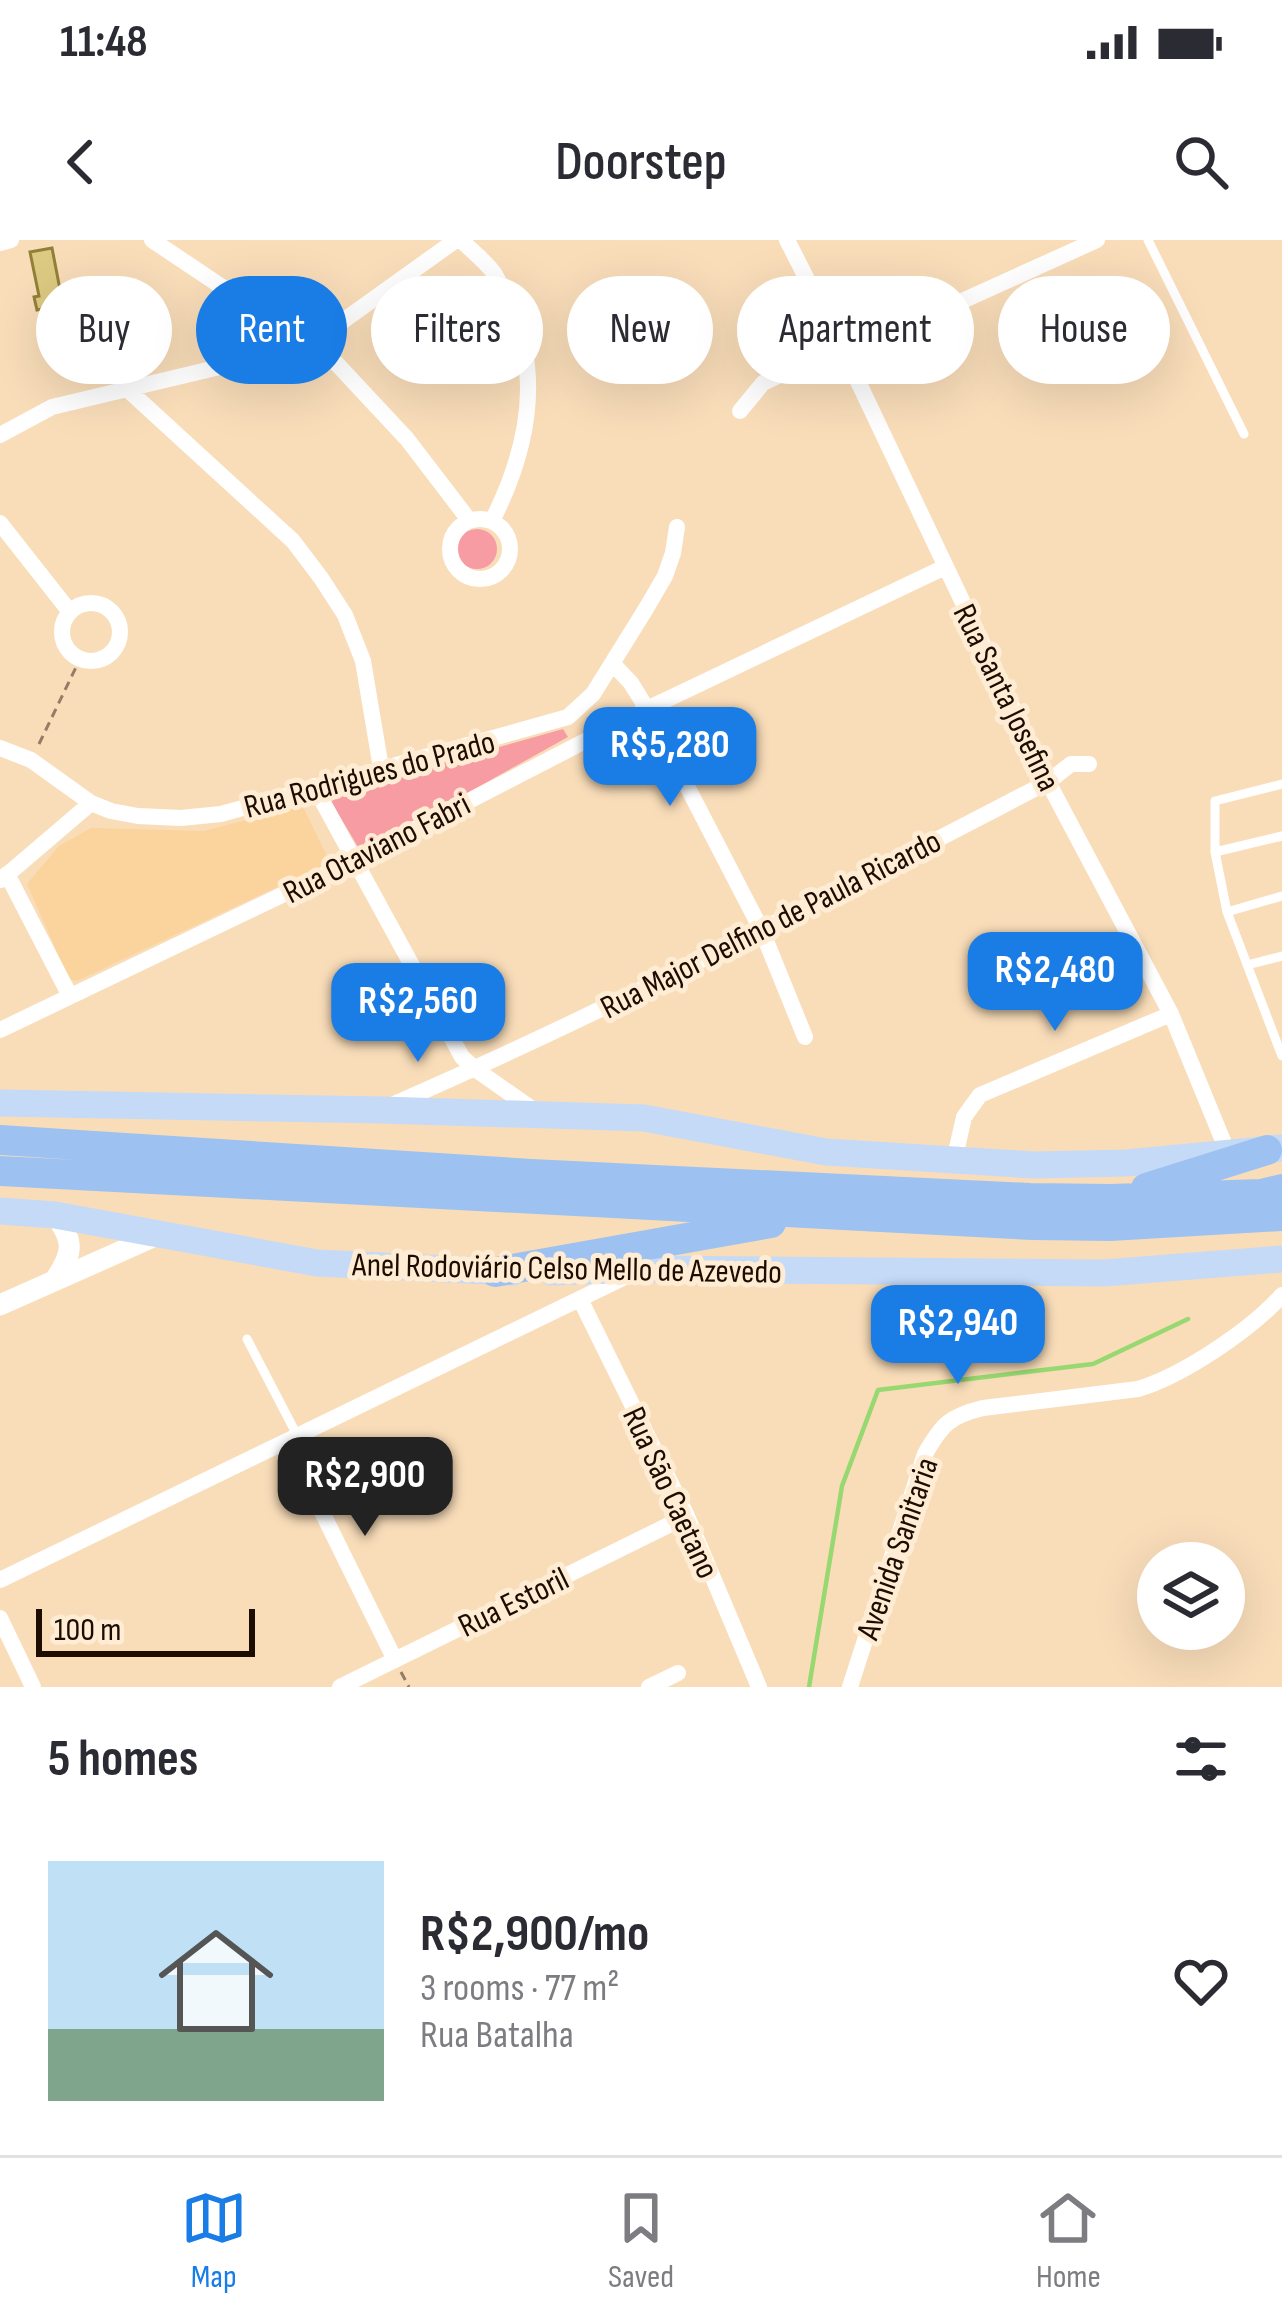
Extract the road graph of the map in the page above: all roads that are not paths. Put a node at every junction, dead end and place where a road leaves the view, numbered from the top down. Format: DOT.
graph roads {
  1 [pos="11,240"];
  2 [pos="152,240"];
  3 [pos="459,240"];
  4 [pos="787,240"];
  5 [pos="1097,240"];
  6 [pos="1148,240"];
  7 [pos="0,243"];
  8 [pos="205,276"];
  9 [pos="805,276"];
  10 [pos="974,296"];
  11 [pos="347,319"];
  12 [pos="196,372"];
  13 [pos="347,374"];
  14 [pos="763,384"];
  15 [pos="859,384"];
  16 [pos="127,388"];
  17 [pos="740,411"];
  18 [pos="1244,434"];
  19 [pos="0,435"];
  20 [pos="469,520"];
  21 [pos="492,521"];
  22 [pos="0,523"];
  23 [pos="677,527"];
  24 [pos="945,567"];
  25 [pos="70,612"];
  26 [pos="612,663"];
  27 [pos="647,709"];
  28 [pos="0,748"];
  29 [pos="1089,764"];
  30 [pos="382,767"];
  31 [pos="1048,782"];
  32 [pos="1282,784"];
  33 [pos="314,786"];
  34 [pos="91,803"];
  35 [pos="1282,836"];
  36 [pos="1215,852"];
  37 [pos="353,861"];
  38 [pos="3,878"];
  39 [pos="1282,896"];
  40 [pos="1226,912"];
  41 [pos="762,931"];
  42 [pos="1282,956"];
  43 [pos="1246,965"];
  44 [pos="70,996"];
  45 [pos="1171,1014"];
  46 [pos="1282,1014"];
  47 [pos="1268,1018"];
  48 [pos="0,1030"];
  49 [pos="805,1037"];
  50 [pos="1282,1056"];
  51 [pos="475,1069"];
  52 [pos="0,1103"];
  53 [pos="382,1110"];
  54 [pos="538,1114"];
  55 [pos="0,1140"];
  56 [pos="1274,1149"];
  57 [pos="1228,1153"];
  58 [pos="954,1161"];
  59 [pos="0,1171"];
  60 [pos="1282,1189"];
  61 [pos="1111,1198"];
  62 [pos="0,1211"];
  63 [pos="824,1214"];
  64 [pos="55,1215"];
  65 [pos="1282,1216"];
  66 [pos="162,1233"];
  67 [pos="1282,1259"];
  68 [pos="642,1269"];
  69 [pos="495,1272"];
  70 [pos="55,1281"];
  71 [pos="1282,1295"];
  72 [pos="580,1299"];
  73 [pos="0,1305"];
  74 [pos="247,1339"];
  75 [pos="292,1439"];
  76 [pos="687,1516"];
  77 [pos="0,1580"];
  78 [pos="0,1618"];
  79 [pos="395,1660"];
  80 [pos="33,1687"];
  81 [pos="340,1687"];
  82 [pos="759,1687"];
  83 [pos="850,1687"];
  1 -- 7 [label="street"];
  2 -- 8 [label="street"];
  3 -- 11 [label="street"];
  3 -- 21 [label="street"];
  4 -- 9 [label="street, Rua Santa Josefina"];
  5 -- 10 [label="street"];
  6 -- 18 [label="lane"];
  12 -- 16 [label="street"];
  13 -- 20 [label="street"];
  14 -- 17 [label="street"];
  15 -- 24 [label="street, Rua Santa Josefina"];
  16 -- 19 [label="street"];
  16 -- 30 [label="street"];
  20 -- 21 [label="street"];
  20 -- 21 [label="street"];
  22 -- 25 [label="street"];
  23 -- 26 [label="street, Rua Rodrigues do Prado"];
  24 -- 27 [label="street, Rua Otaviano Fabri"];
  24 -- 31 [label="street, Rua Santa Josefina"];
  25 -- 25 [label="street"];
  26 -- 27 [label="street"];
  26 -- 30 [label="street, Rua Rodrigues do Prado"];
  27 -- 37 [label="street, Rua Otaviano Fabri"];
  27 -- 41 [label="street"];
  28 -- 34 [label="street, Rua Rodrigues do Prado"];
  29 -- 31 [label="street, Rua Major Delfino de Paula Ricardo"];
  30 -- 33 [label="street, Rua Rodrigues do Prado"];
  31 -- 41 [label="street, Rua Major Delfino de Paula Ricardo"];
  31 -- 45 [label="street, Rua Santa Josefina"];
  32 -- 36 [label="lane"];
  33 -- 34 [label="street, Rua Rodrigues do Prado"];
  33 -- 37 [label="street"];
  34 -- 38 [label="street"];
  35 -- 36 [label="lane"];
  36 -- 40 [label="lane"];
  37 -- 44 [label="street, Rua Otaviano Fabri"];
  37 -- 51 [label="street"];
  38 -- 44 [label="street"];
  39 -- 40 [label="lane"];
  40 -- 43 [label="lane"];
  41 -- 49 [label="street"];
  41 -- 51 [label="street, Rua Major Delfino de Paula Ricardo"];
  42 -- 43 [label="lane"];
  43 -- 47 [label="lane"];
  44 -- 48 [label="street, Rua Otaviano Fabri"];
  45 -- 57 [label="street, Rua Santa Josefina"];
  45 -- 58 [label="street"];
  46 -- 47 [label="lane"];
  47 -- 50 [label="lane"];
  51 -- 53 [label="street, Rua Major Delfino de Paula Ricardo"];
  51 -- 54 [label="street"];
  52 -- 53 [label="main road"];
  53 -- 54 [label="main road"];
  54 -- 58 [label="main road"];
  55 -- 61 [label="highway"];
  56 -- 57 [label="main road"];
  56 -- 61 [label="highway"];
  57 -- 58 [label="main road"];
  59 -- 63 [label="highway, Anel Rodoviário Celso Mello de Azevedo"];
  60 -- 61 [label="highway"];
  62 -- 64 [label="main road, Anel Rodoviário Celso Mello de Azevedo"];
  63 -- 65 [label="highway, Anel Rodoviário Celso Mello de Azevedo"];
  63 -- 69 [label="highway"];
  64 -- 66 [label="main road, Anel Rodoviário Celso Mello de Azevedo"];
  64 -- 70 [label="street"];
  66 -- 69 [label="main road, Anel Rodoviário Celso Mello de Azevedo"];
  66 -- 70 [label="street"];
  67 -- 68 [label="main road, Anel Rodoviário Celso Mello de Azevedo"];
  68 -- 69 [label="main road, Anel Rodoviário Celso Mello de Azevedo"];
  68 -- 72 [label="street"];
  70 -- 73 [label="street"];
  71 -- 83 [label="street, Avenida Sanitaria"];
  72 -- 75 [label="street"];
  72 -- 76 [label="street, Rua São Caetano"];
  74 -- 75 [label="lane"];
  75 -- 77 [label="street"];
  75 -- 79 [label="street"];
  76 -- 79 [label="street, Rua Estoril"];
  76 -- 82 [label="street, Rua São Caetano"];
  78 -- 80 [label="street"];
  79 -- 81 [label="street, Rua Estoril"];
}
